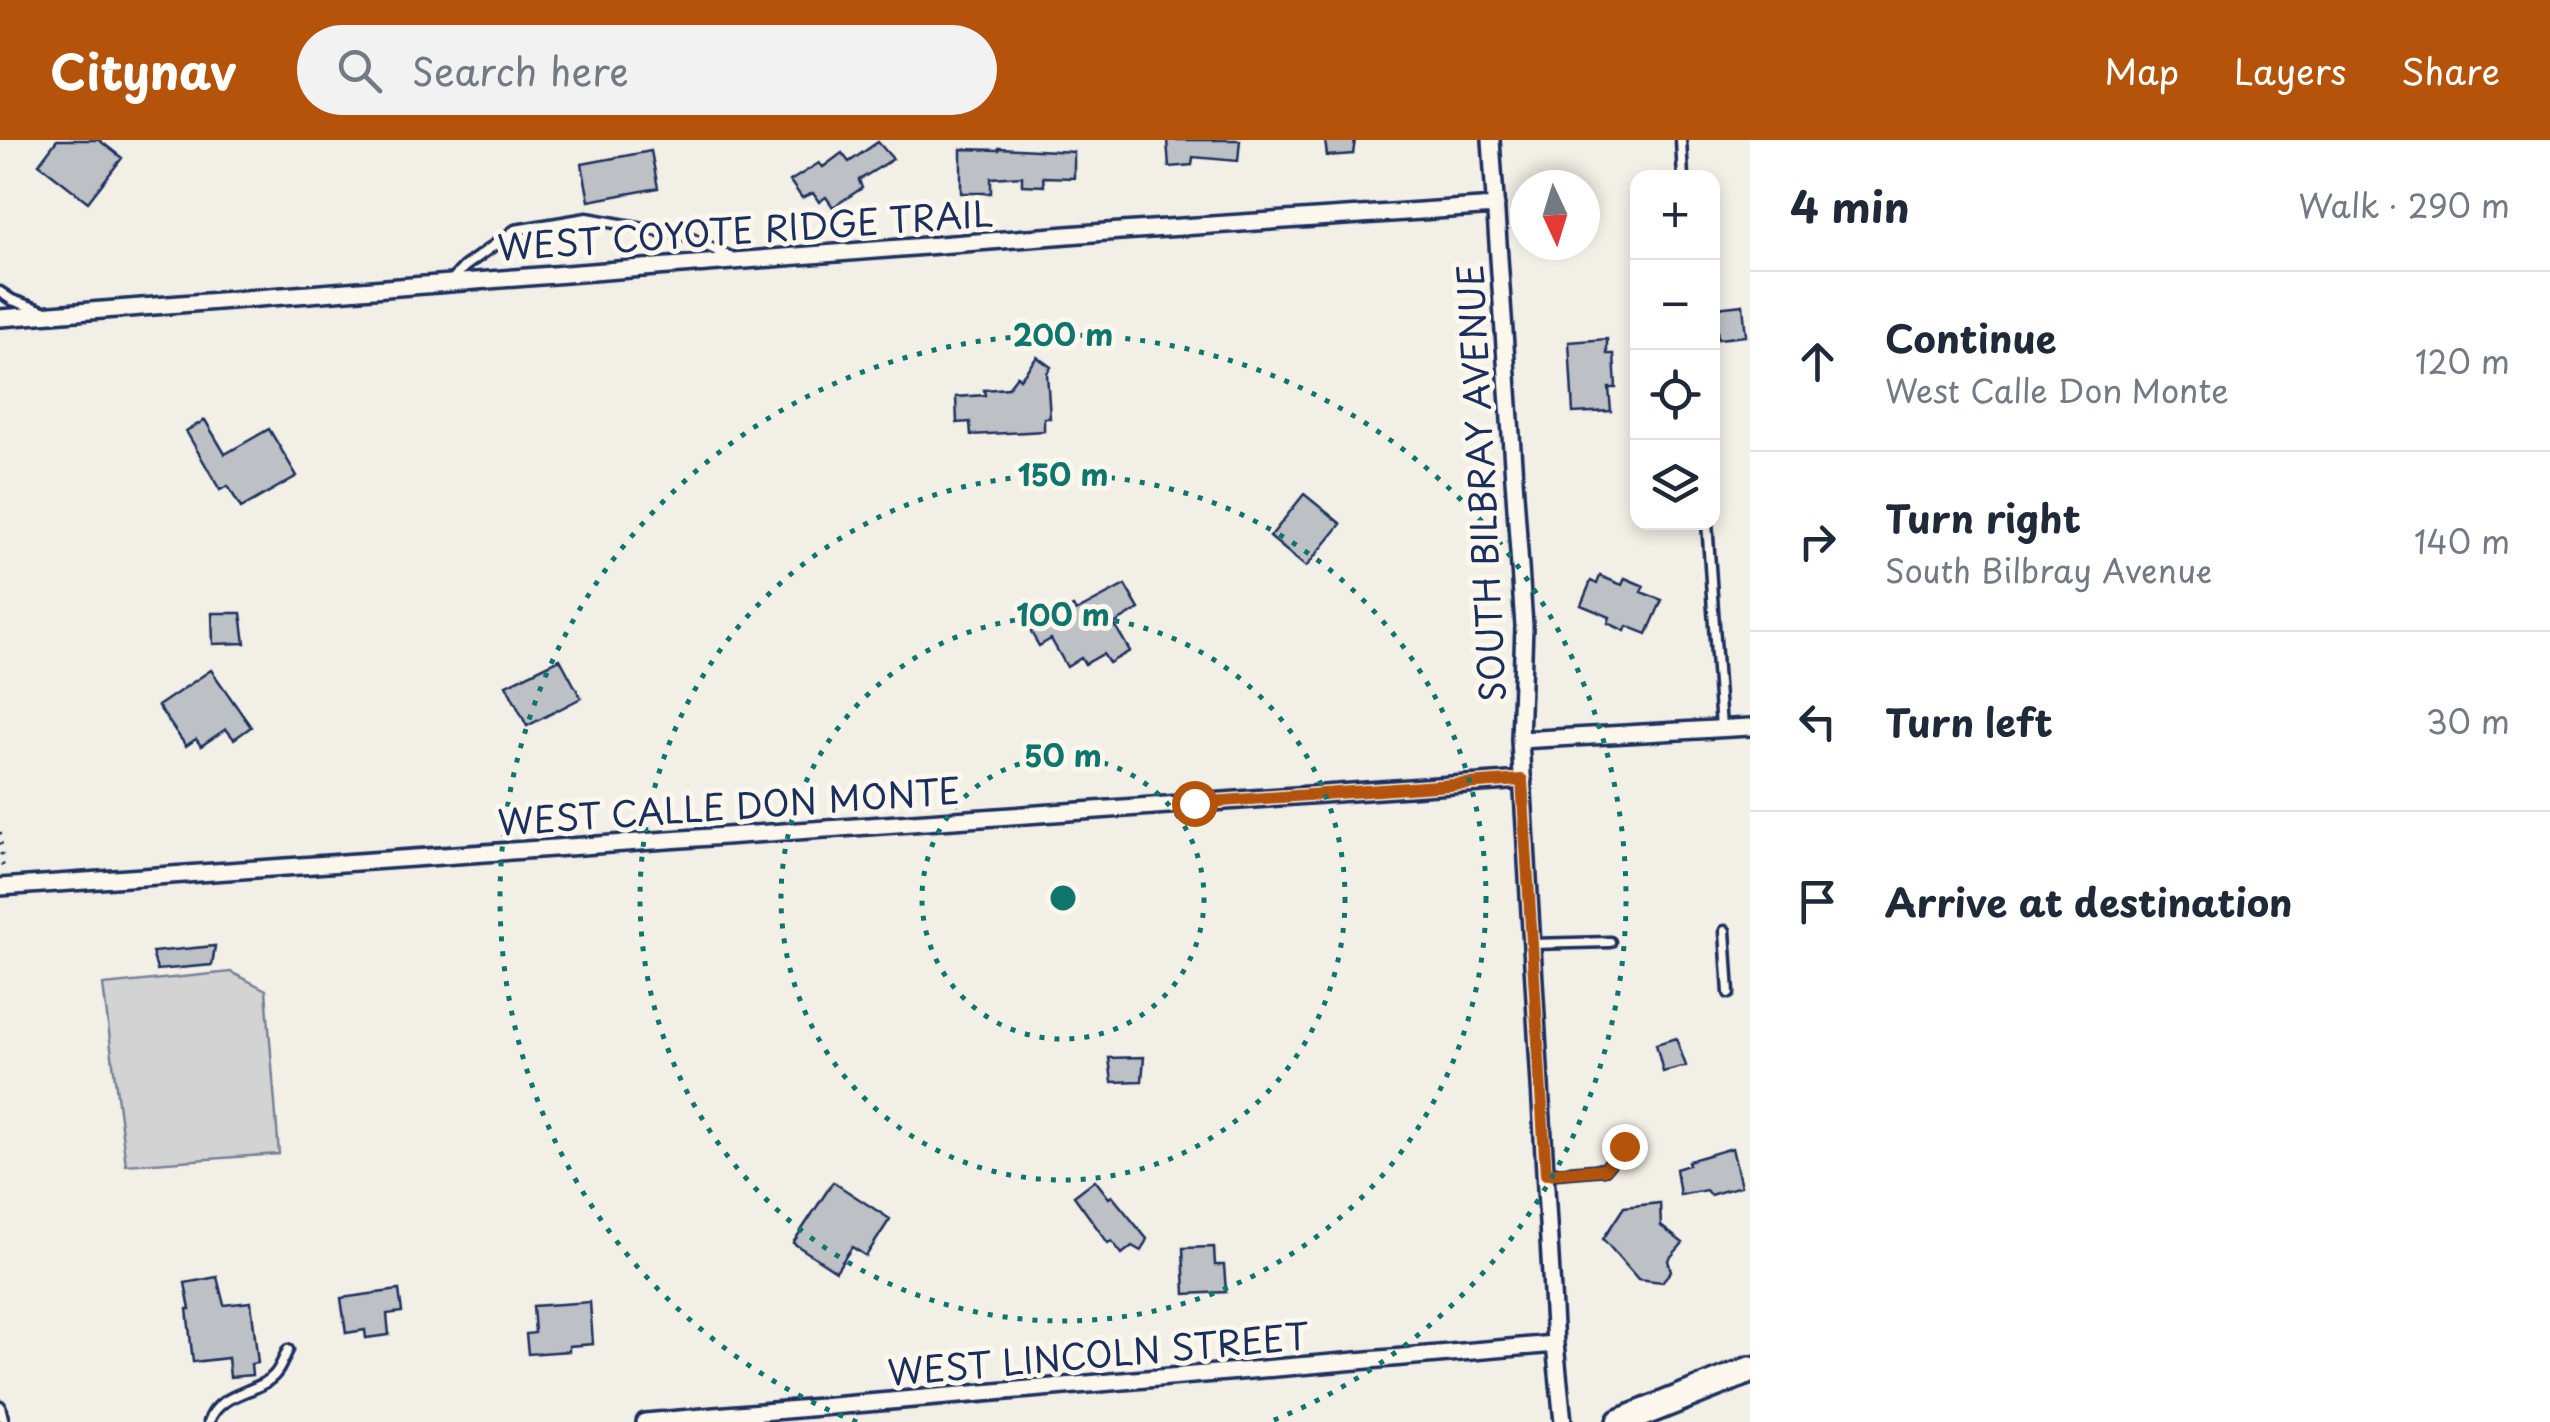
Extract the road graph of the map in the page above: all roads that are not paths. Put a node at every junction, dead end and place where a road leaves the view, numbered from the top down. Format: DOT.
graph roads {
  1 [pos="1490,140"];
  2 [pos="1681,140"];
  3 [pos="1683,170"];
  4 [pos="1496,206"];
  5 [pos="738,260"];
  6 [pos="450,282"];
  7 [pos="0,292"];
  8 [pos="50,313"];
  9 [pos="0,318"];
  10 [pos="1708,530"];
  11 [pos="1750,727"];
  12 [pos="1722,729"];
  13 [pos="1520,740"];
  14 [pos="1522,780"];
  15 [pos="2,887"];
  16 [pos="1725,931"];
  17 [pos="1610,942"];
  18 [pos="1532,944"];
  19 [pos="1729,993"];
  20 [pos="1624,1146"];
  21 [pos="1546,1174"];
  22 [pos="1555,1344"];
  23 [pos="288,1350"];
  24 [pos="1750,1370"];
  25 [pos="0,1406"];
  26 [pos="4,1422"];
  27 [pos="209,1422"];
  28 [pos="645,1422"];
  29 [pos="1563,1422"];
  30 [pos="1620,1422"];
  1 -- 4 [label="street, SOUTH BILBRAY AVENUE"];
  2 -- 3 [label="lane"];
  4 -- 5 [label="street, WEST COYOTE RIDGE TRAIL"];
  4 -- 13 [label="street, SOUTH BILBRAY AVENUE"];
  5 -- 6 [label="street, WEST COYOTE RIDGE TRAIL"];
  5 -- 6 [label="lane"];
  6 -- 8 [label="street, WEST COYOTE RIDGE TRAIL"];
  7 -- 8 [label="lane"];
  8 -- 9 [label="street, WEST COYOTE RIDGE TRAIL"];
  10 -- 12 [label="lane"];
  11 -- 12 [label="street"];
  12 -- 13 [label="street"];
  13 -- 14 [label="street, SOUTH BILBRAY AVENUE"];
  14 -- 15 [label="street, WEST CALLE DON MONTE"];
  14 -- 18 [label="street, SOUTH BILBRAY AVENUE"];
  16 -- 19 [label="lane"];
  17 -- 18 [label="lane"];
  18 -- 21 [label="street, SOUTH BILBRAY AVENUE"];
  20 -- 21 [label="lane"];
  21 -- 22 [label="street, SOUTH BILBRAY AVENUE"];
  22 -- 28 [label="street, WEST LINCOLN STREET"];
  22 -- 29 [label="street, SOUTH BILBRAY AVENUE"];
  23 -- 27 [label="lane"];
  24 -- 30 [label="main road"];
  25 -- 26 [label="lane"];
}
